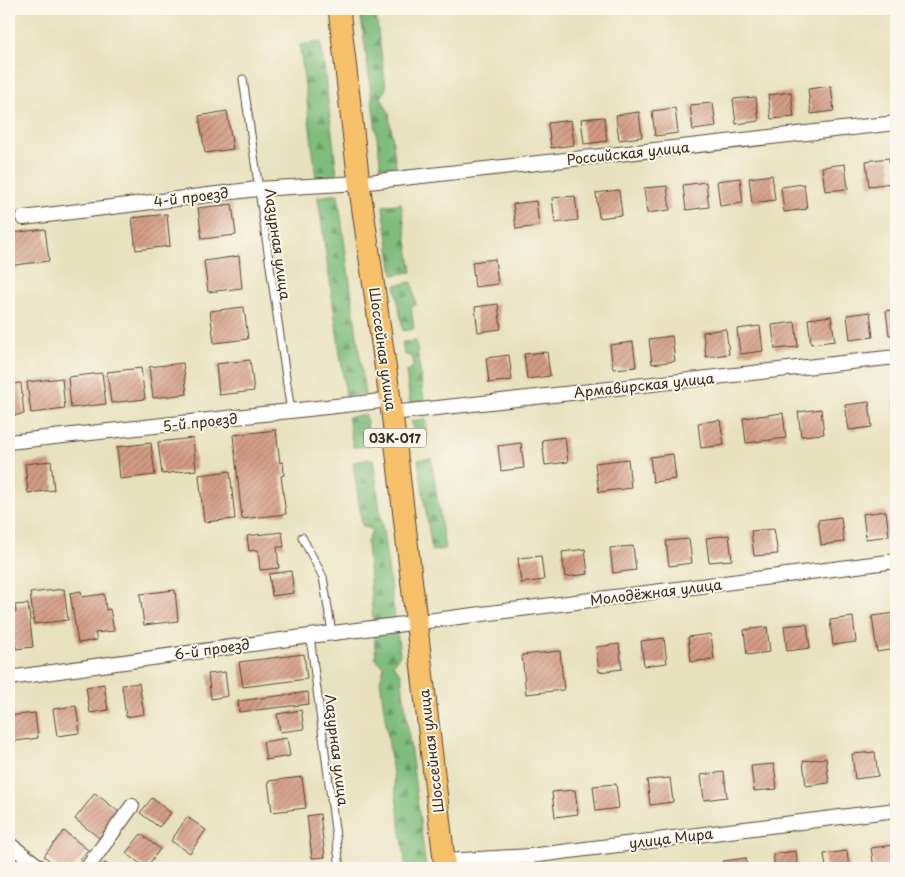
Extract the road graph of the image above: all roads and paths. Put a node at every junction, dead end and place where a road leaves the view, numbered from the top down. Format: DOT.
graph roads {
  1 [pos="339,9"];
  2 [pos="242,79"];
  3 [pos="896,123"];
  4 [pos="359,183"];
  5 [pos="257,190"];
  6 [pos="24,218"];
  7 [pos="896,357"];
  8 [pos="391,407"];
  9 [pos="291,413"];
  10 [pos="9,442"];
  11 [pos="302,537"];
  12 [pos="896,561"];
  13 [pos="416,623"];
  14 [pos="332,633"];
  15 [pos="310,636"];
  16 [pos="9,678"];
  17 [pos="132,806"];
  18 [pos="896,810"];
  19 [pos="9,844"];
  20 [pos="531,862"];
  21 [pos="445,865"];
  22 [pos="41,868"];
  23 [pos="86,868"];
  24 [pos="340,868"];
  1 -- 4 [label="main road, Шоссейная улица / 03К-017"];
  2 -- 5 [label="lane, Лазурная улица"];
  3 -- 4 [label="street, Российская улица"];
  4 -- 5 [label="street, 4-й проезд"];
  4 -- 8 [label="main road, Шоссейная улица / 03К-017"];
  5 -- 6 [label="street, 4-й проезд"];
  5 -- 9 [label="lane, Лазурная улица"];
  7 -- 8 [label="street, Армавирская улица"];
  8 -- 9 [label="street, 5-й проезд"];
  8 -- 13 [label="main road, Шоссейная улица / 03К-017"];
  9 -- 10 [label="street, 5-й проезд"];
  11 -- 14 [label="lane"];
  12 -- 13 [label="street, Молодёжная улица"];
  13 -- 14 [label="street, 6-й проезд"];
  13 -- 21 [label="main road, Шоссейная улица / 03К-017"];
  14 -- 15 [label="street, 6-й проезд"];
  15 -- 16 [label="street, 6-й проезд"];
  15 -- 24 [label="lane, Лазурная улица"];
  17 -- 23 [label="street"];
  18 -- 20 [label="street, улица Мира"];
  19 -- 22 [label="street"];
  20 -- 21 [label="street, улица Мира"];
}
